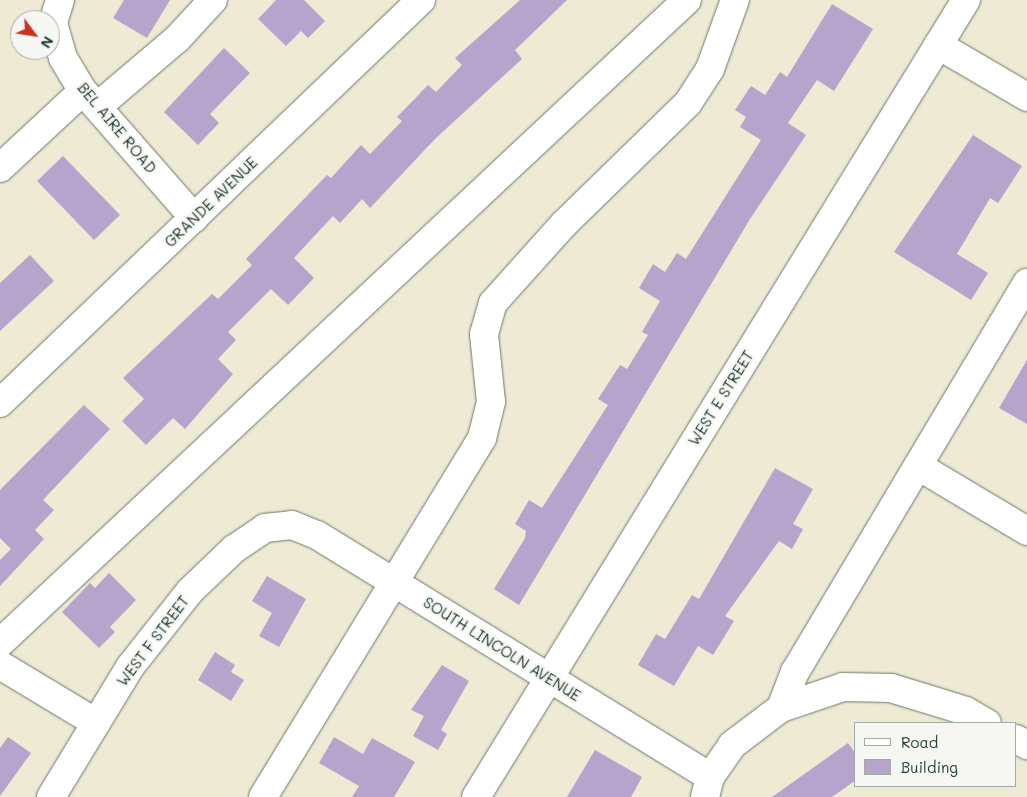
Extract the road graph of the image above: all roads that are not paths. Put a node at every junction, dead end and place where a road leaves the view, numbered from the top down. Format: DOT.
graph roads {
  1 [pos="60,0"];
  2 [pos="213,0"];
  3 [pos="421,0"];
  4 [pos="687,0"];
  5 [pos="735,0"];
  6 [pos="966,0"];
  7 [pos="938,45"];
  8 [pos="1027,97"];
  9 [pos="90,99"];
  10 [pos="0,168"];
  11 [pos="194,218"];
  12 [pos="1027,283"];
  13 [pos="0,403"];
  14 [pos="918,466"];
  15 [pos="292,526"];
  16 [pos="1027,532"];
  17 [pos="394,582"];
  18 [pos="0,643"];
  19 [pos="0,665"];
  20 [pos="549,678"];
  21 [pos="781,708"];
  22 [pos="986,722"];
  23 [pos="96,723"];
  24 [pos="708,787"];
  25 [pos="51,797"];
  26 [pos="263,797"];
  27 [pos="476,797"];
  1 -- 9 [label="street, BEL AIRE ROAD"];
  2 -- 9 [label="street"];
  3 -- 11 [label="street, GRANDE AVENUE"];
  4 -- 18 [label="street"];
  5 -- 17 [label="street"];
  6 -- 7 [label="street, WEST E STREET"];
  7 -- 8 [label="street"];
  7 -- 20 [label="street, WEST E STREET"];
  9 -- 10 [label="street"];
  9 -- 11 [label="street, BEL AIRE ROAD"];
  11 -- 13 [label="street, GRANDE AVENUE"];
  12 -- 14 [label="street"];
  14 -- 16 [label="street"];
  14 -- 21 [label="street"];
  15 -- 17 [label="street, SOUTH LINCOLN AVENUE"];
  15 -- 23 [label="street, WEST F STREET"];
  17 -- 20 [label="street, SOUTH LINCOLN AVENUE"];
  17 -- 26 [label="street"];
  19 -- 23 [label="street"];
  20 -- 24 [label="street, SOUTH LINCOLN AVENUE"];
  20 -- 27 [label="street, WEST E STREET"];
  21 -- 22 [label="street"];
  21 -- 24 [label="street"];
  23 -- 25 [label="street, WEST F STREET"];
}
